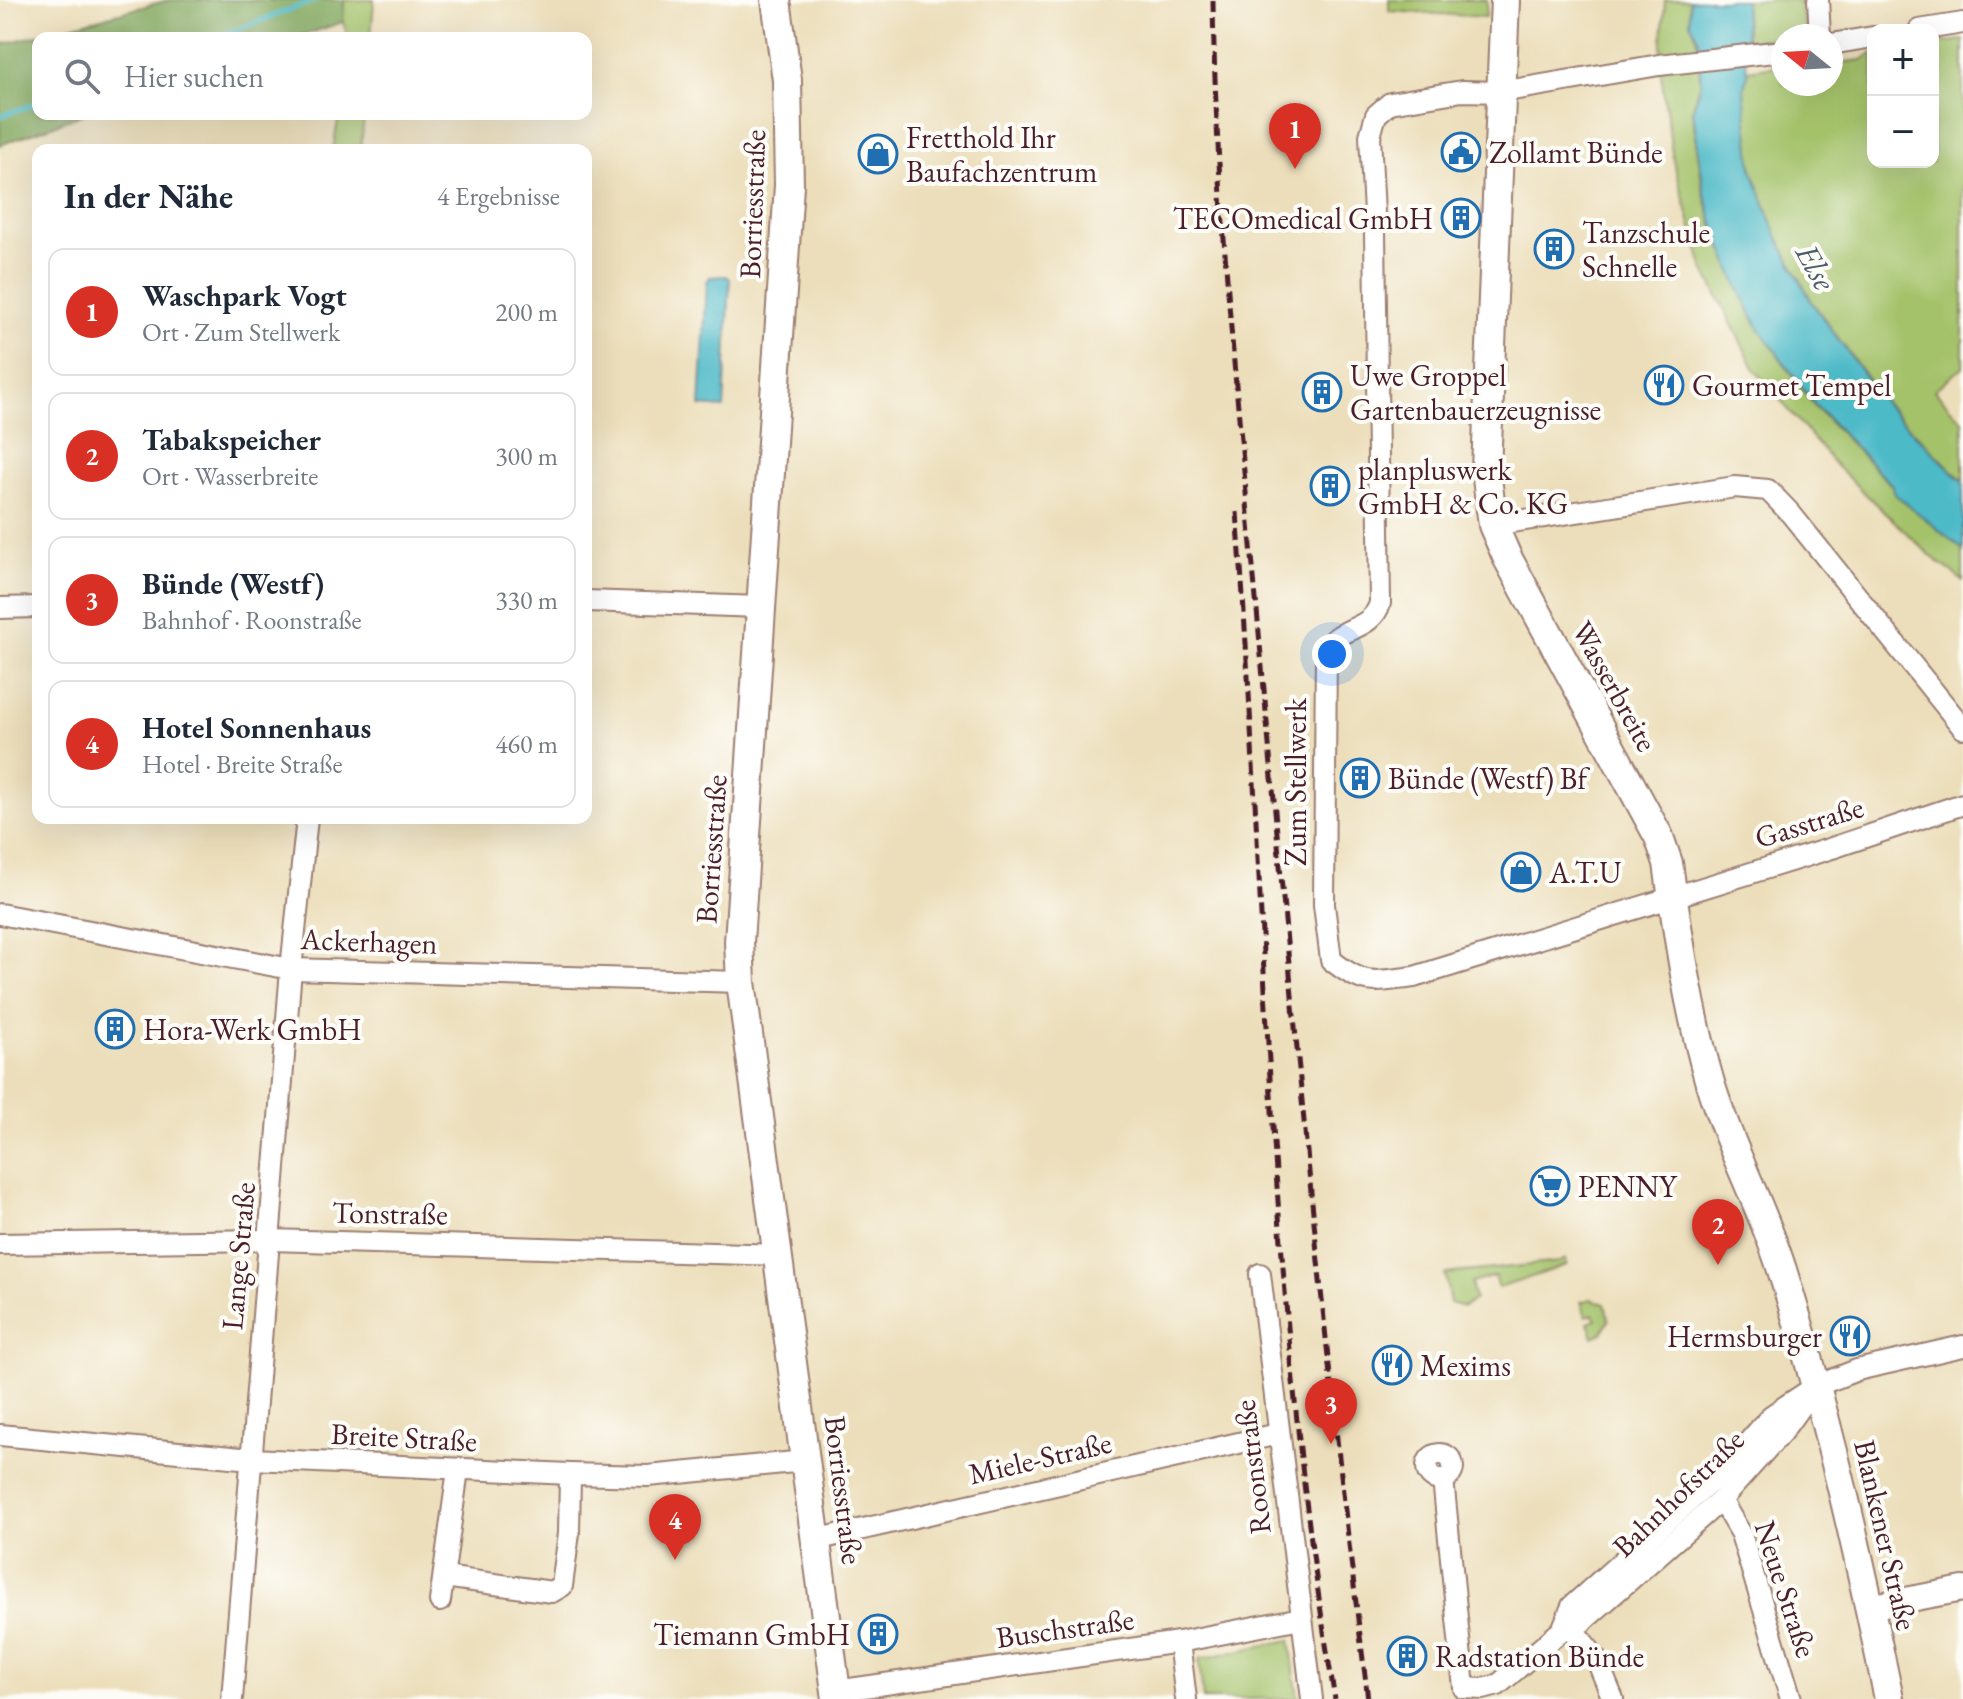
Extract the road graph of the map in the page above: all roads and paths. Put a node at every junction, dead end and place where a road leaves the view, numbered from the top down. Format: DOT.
graph roads {
  1 [pos="776,0"];
  2 [pos="1505,0"];
  3 [pos="1818,0"];
  4 [pos="1963,23"];
  5 [pos="1819,24"];
  6 [pos="1939,27"];
  7 [pos="1867,38"];
  8 [pos="1843,42"];
  9 [pos="1771,52"];
  10 [pos="1501,92"];
  11 [pos="1493,525"];
  12 [pos="592,601"];
  13 [pos="32,607"];
  14 [pos="761,607"];
  15 [pos="0,608"];
  16 [pos="1963,728"];
  17 [pos="1963,804"];
  18 [pos="306,824"];
  19 [pos="1672,895"];
  20 [pos="0,914"];
  21 [pos="291,969"];
  22 [pos="741,982"];
  23 [pos="270,1240"];
  24 [pos="0,1244"];
  25 [pos="779,1255"];
  26 [pos="1260,1274"];
  27 [pos="1963,1346"];
  28 [pos="1816,1386"];
  29 [pos="1278,1434"];
  30 [pos="0,1435"];
  31 [pos="252,1459"];
  32 [pos="805,1461"];
  33 [pos="458,1470"];
  34 [pos="570,1474"];
  35 [pos="1443,1479"];
  36 [pos="1721,1500"];
  37 [pos="815,1540"];
  38 [pos="444,1577"];
  39 [pos="1963,1589"];
  40 [pos="440,1601"];
  41 [pos="1869,1607"];
  42 [pos="1301,1618"];
  43 [pos="1567,1623"];
  44 [pos="1179,1642"];
  45 [pos="1459,1693"];
  46 [pos="836,1695"];
  47 [pos="232,1699"];
  48 [pos="1186,1699"];
  49 [pos="1312,1699"];
  50 [pos="1613,1699"];
  51 [pos="1791,1699"];
  52 [pos="1889,1699"];
  1 -- 14 [label="main road, Borriesstraße"];
  2 -- 10 [label="main road, Wasserbreite"];
  3 -- 5 [label="street"];
  4 -- 6 [label="street"];
  7 -- 8 [label="street"];
  9 -- 10 [label="street"];
  10 -- 11 [label="main road, Wasserbreite"];
  10 -- 19 [label="street, Zum Stellwerk"];
  11 -- 16 [label="street"];
  11 -- 19 [label="main road, Wasserbreite"];
  12 -- 14 [label="street"];
  13 -- 15 [label="street"];
  14 -- 22 [label="main road, Borriesstraße"];
  17 -- 19 [label="street, Gasstraße"];
  18 -- 21 [label="street, Lange Straße"];
  19 -- 28 [label="main road, Wasserbreite"];
  20 -- 21 [label="street, Ackerhagen"];
  21 -- 22 [label="street, Ackerhagen"];
  21 -- 23 [label="street, Lange Straße"];
  22 -- 25 [label="main road, Borriesstraße"];
  23 -- 24 [label="street, Tonstraße"];
  23 -- 25 [label="street, Tonstraße"];
  23 -- 31 [label="street, Lange Straße"];
  25 -- 32 [label="main road, Borriesstraße"];
  26 -- 29 [label="street, Roonstraße"];
  27 -- 28 [label="street, Bahnhofstraße"];
  28 -- 36 [label="street, Bahnhofstraße"];
  28 -- 41 [label="main road, Blankener Straße"];
  28 -- 43 [label="street, Bahnhofstraße"];
  29 -- 37 [label="street, Miele-Straße"];
  29 -- 42 [label="street, Roonstraße"];
  30 -- 31 [label="street, Breite Straße"];
  31 -- 33 [label="street, Breite Straße"];
  31 -- 47 [label="street, Lange Straße"];
  32 -- 34 [label="street, Breite Straße"];
  32 -- 37 [label="main road, Borriesstraße"];
  33 -- 34 [label="street, Breite Straße"];
  33 -- 38 [label="street"];
  34 -- 38 [label="street"];
  35 -- 45 [label="street, Bahnhofstraße"];
  36 -- 43 [label="street, Bahnhofstraße"];
  36 -- 51 [label="street, Neue Straße"];
  37 -- 46 [label="main road, Borriesstraße"];
  38 -- 40 [label="street"];
  39 -- 41 [label="street"];
  41 -- 52 [label="main road, Blankener Straße"];
  42 -- 44 [label="street, Buschstraße"];
  42 -- 49 [label="street, Roonstraße"];
  43 -- 45 [label="street, Bahnhofstraße"];
  43 -- 50 [label="street"];
  44 -- 46 [label="street, Buschstraße"];
  44 -- 48 [label="street"];
}
